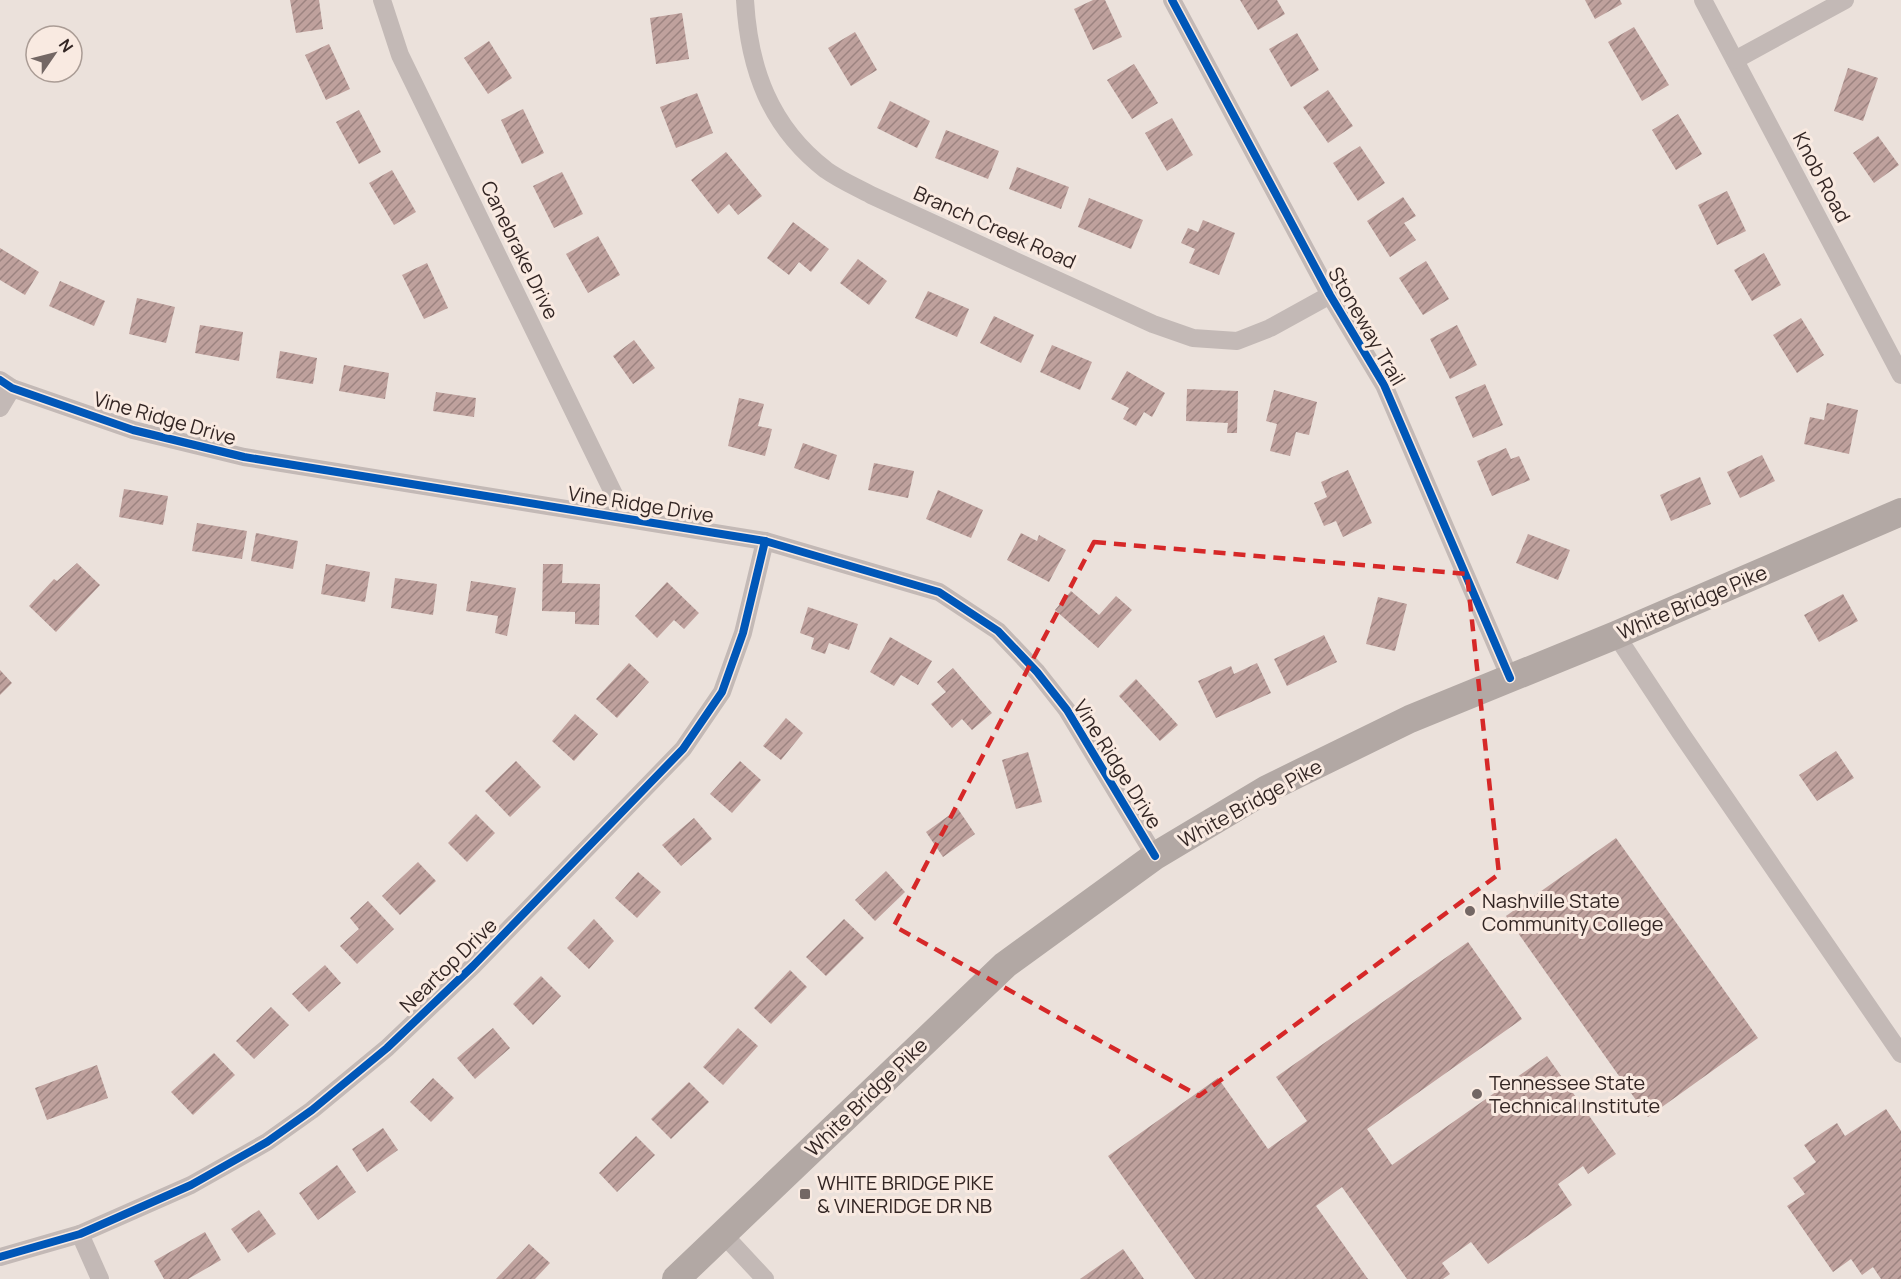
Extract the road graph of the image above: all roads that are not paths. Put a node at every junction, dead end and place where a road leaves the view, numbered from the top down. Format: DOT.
graph roads {
  1 [pos="381,0"];
  2 [pos="745,0"];
  3 [pos="1172,0"];
  4 [pos="1703,0"];
  5 [pos="1845,0"];
  6 [pos="1735,60"];
  7 [pos="1330,296"];
  8 [pos="1901,375"];
  9 [pos="6,384"];
  10 [pos="0,408"];
  11 [pos="1901,512"];
  12 [pos="625,517"];
  13 [pos="765,541"];
  14 [pos="1616,635"];
  15 [pos="1510,678"];
  16 [pos="1155,855"];
  17 [pos="1901,1054"];
  18 [pos="723,1233"];
  19 [pos="80,1234"];
  20 [pos="0,1257"];
  21 [pos="100,1279"];
  22 [pos="676,1279"];
  23 [pos="765,1279"];
  1 -- 12 [label="street, Canebrake Drive"];
  2 -- 7 [label="street, Branch Creek Road"];
  3 -- 7 [label="street, Stoneway Trail"];
  4 -- 6 [label="street, Knob Road"];
  5 -- 6 [label="street"];
  6 -- 8 [label="street, Knob Road"];
  7 -- 15 [label="street, Stoneway Trail"];
  9 -- 10 [label="street"];
  9 -- 12 [label="street, Vine Ridge Drive"];
  11 -- 14 [label="main road, White Bridge Pike"];
  12 -- 13 [label="street, Vine Ridge Drive"];
  13 -- 16 [label="street, Vine Ridge Drive"];
  13 -- 19 [label="street, Neartop Drive"];
  14 -- 15 [label="main road, White Bridge Pike"];
  14 -- 17 [label="street"];
  15 -- 16 [label="main road, White Bridge Pike"];
  16 -- 18 [label="main road, White Bridge Pike"];
  18 -- 22 [label="main road, White Bridge Pike"];
  18 -- 23 [label="street"];
  19 -- 20 [label="street, Neartop Drive"];
  19 -- 21 [label="street"];
}
